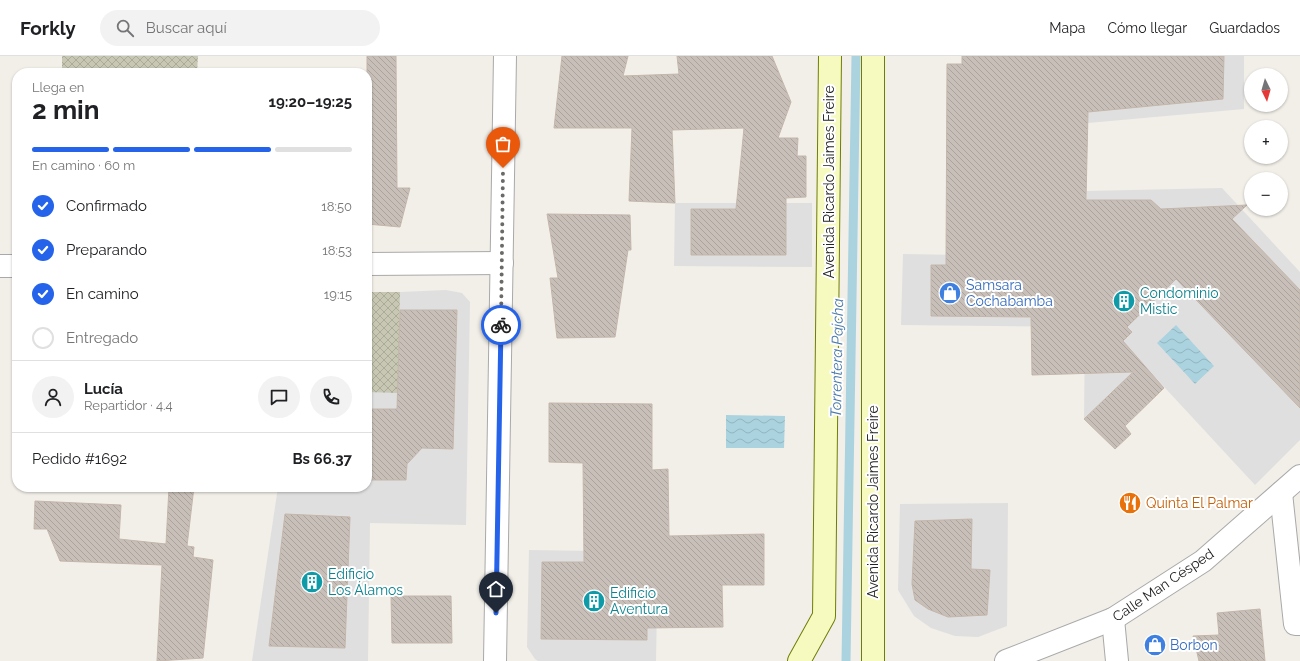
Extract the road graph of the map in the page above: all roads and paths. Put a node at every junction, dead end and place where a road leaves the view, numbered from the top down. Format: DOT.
graph roads {
  1 [pos="505,56"];
  2 [pos="830,56"];
  3 [pos="873,56"];
  4 [pos="502,263"];
  5 [pos="372,264"];
  6 [pos="0,266"];
  7 [pos="12,266"];
  8 [pos="1300,476"];
  9 [pos="1281,493"];
  10 [pos="1113,619"];
  11 [pos="1300,624"];
  12 [pos="495,661"];
  13 [pos="799,661"];
  14 [pos="873,661"];
  15 [pos="1006,661"];
  16 [pos="1116,661"];
  1 -- 4 [label="street"];
  2 -- 13 [label="main road, Avenida Ricardo Jaimes Freire"];
  3 -- 14 [label="main road, Avenida Ricardo Jaimes Freire"];
  4 -- 5 [label="street"];
  4 -- 12 [label="street"];
  6 -- 7 [label="street"];
  8 -- 9 [label="street, Calle Man Césped"];
  9 -- 10 [label="street, Calle Man Césped"];
  9 -- 11 [label="street"];
  10 -- 15 [label="street, Calle Man Césped"];
  10 -- 16 [label="street"];
}
